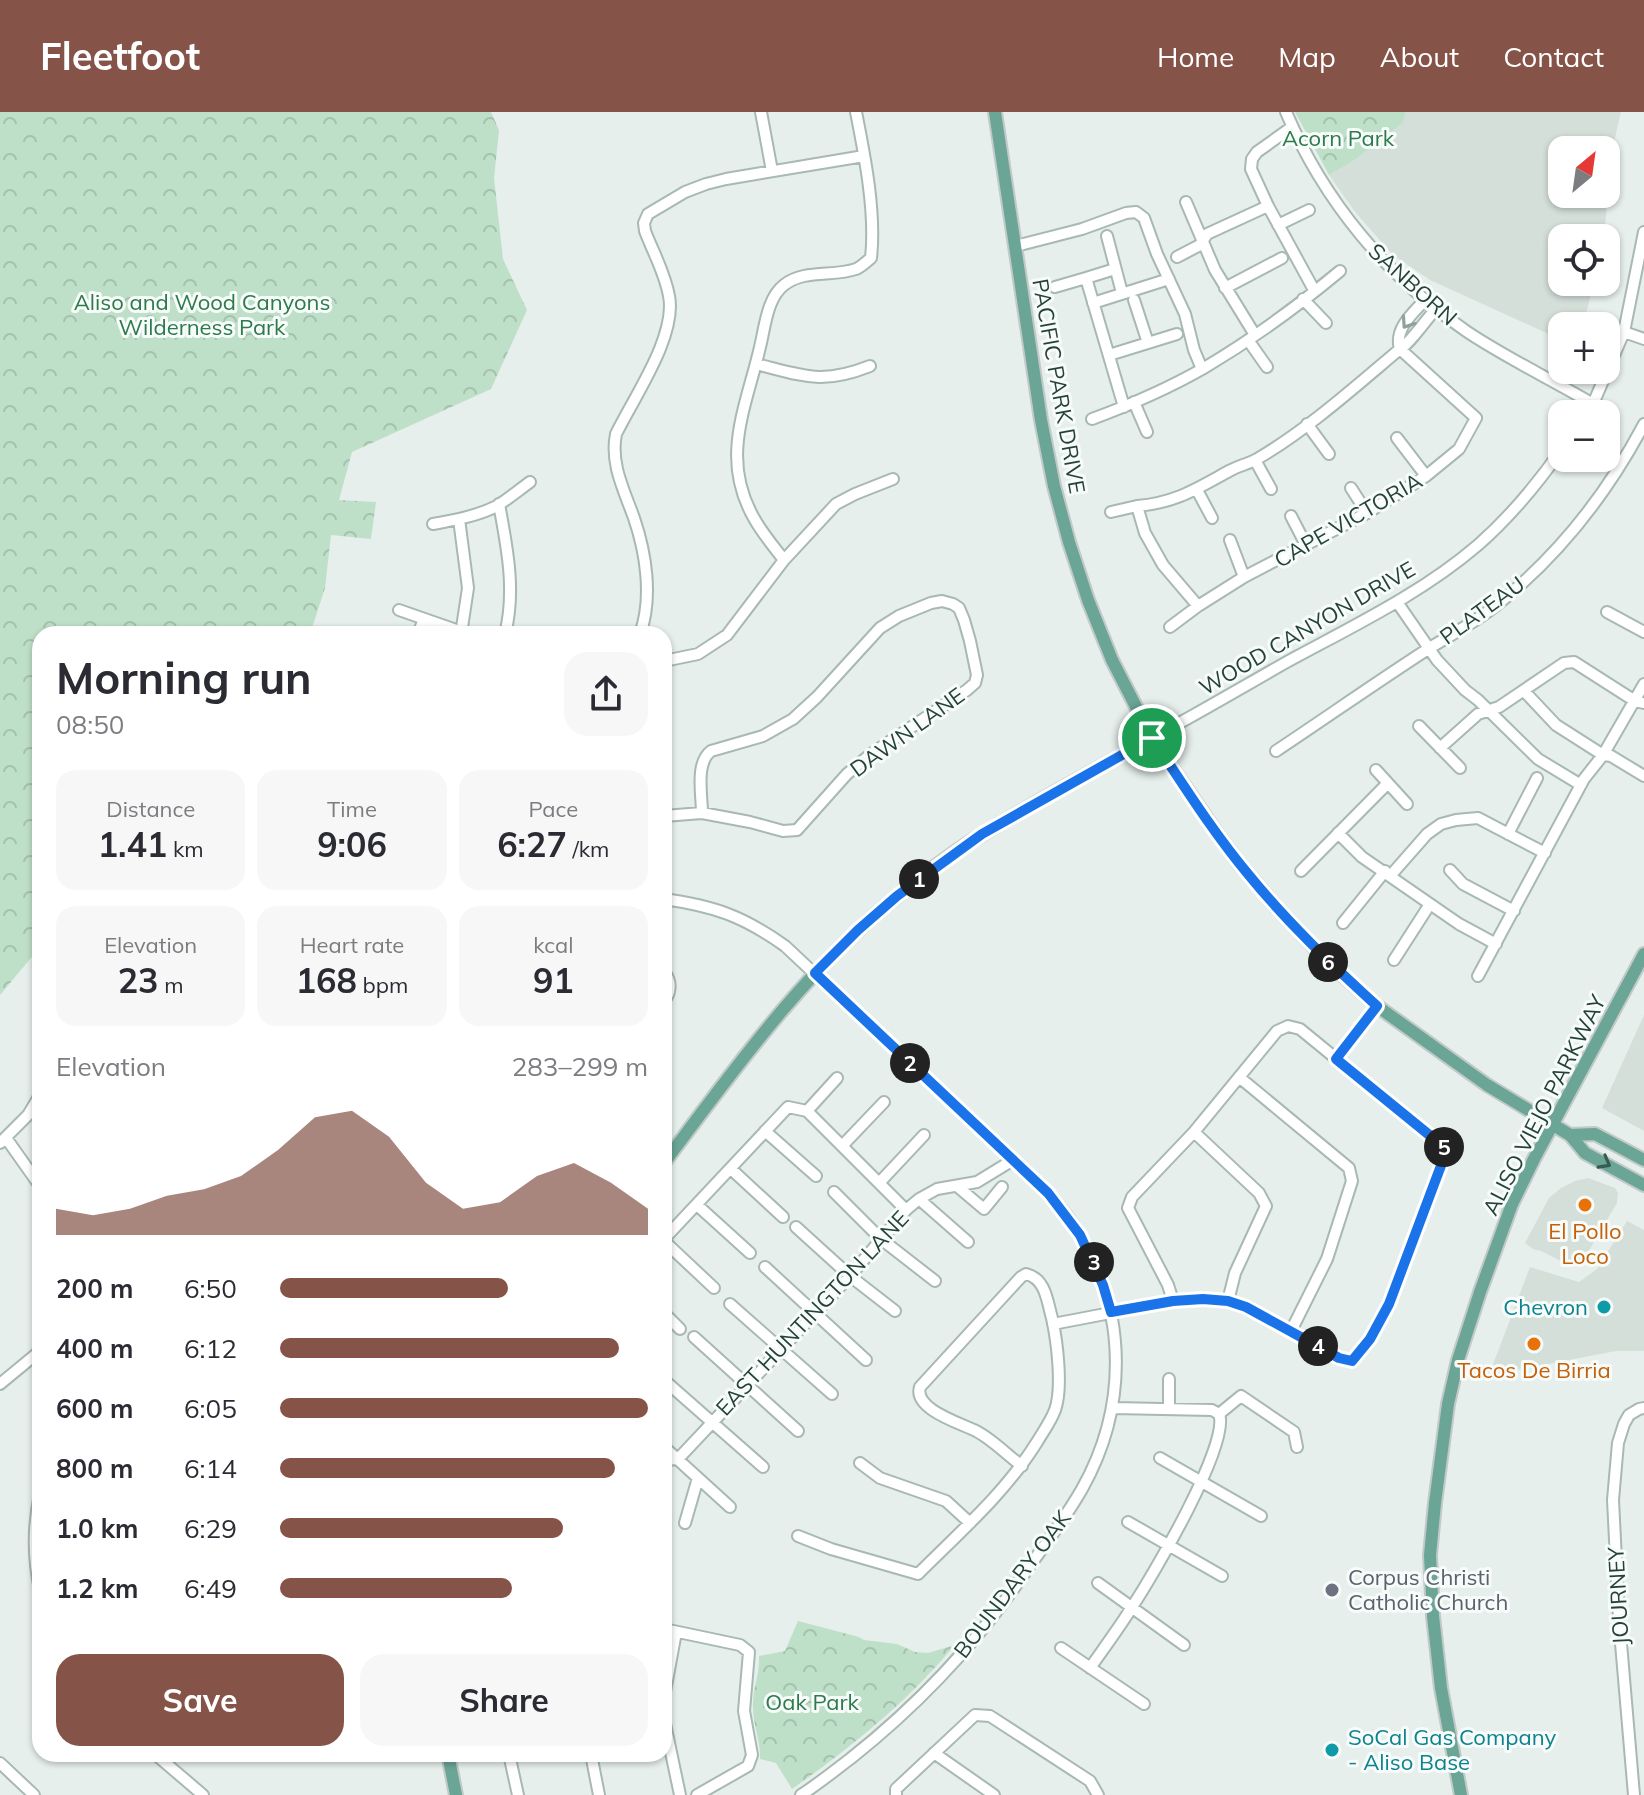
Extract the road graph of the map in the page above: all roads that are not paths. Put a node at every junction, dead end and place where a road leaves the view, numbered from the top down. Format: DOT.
graph roads {
  1 [pos="761,112"];
  2 [pos="856,112"];
  3 [pos="995,112"];
  4 [pos="1286,112"];
  5 [pos="1292,127"];
  6 [pos="864,156"];
  7 [pos="772,171"];
  8 [pos="1186,202"];
  9 [pos="1268,206"];
  10 [pos="1309,210"];
  11 [pos="1278,225"];
  12 [pos="1644,232"];
  13 [pos="1107,236"];
  14 [pos="1203,240"];
  15 [pos="1016,246"];
  16 [pos="1177,257"];
  17 [pos="1282,258"];
  18 [pos="1115,269"];
  19 [pos="1340,271"];
  20 [pos="1086,278"];
  21 [pos="1169,279"];
  22 [pos="1055,287"];
  23 [pos="1225,288"];
  24 [pos="1314,290"];
  25 [pos="1122,293"];
  26 [pos="1303,299"];
  27 [pos="1134,300"];
  28 [pos="1425,300"];
  29 [pos="1093,303"];
  30 [pos="1436,309"];
  31 [pos="1326,323"];
  32 [pos="1624,332"];
  33 [pos="1177,334"];
  34 [pos="1252,337"];
  35 [pos="1644,339"];
  36 [pos="1148,343"];
  37 [pos="1400,349"];
  38 [pos="1109,355"];
  39 [pos="756,364"];
  40 [pos="870,366"];
  41 [pos="1267,367"];
  42 [pos="1202,369"];
  43 [pos="1586,400"];
  44 [pos="1595,400"];
  45 [pos="1129,405"];
  46 [pos="1092,419"];
  47 [pos="1307,424"];
  48 [pos="1644,424"];
  49 [pos="1147,432"];
  50 [pos="1397,438"];
  51 [pos="1329,454"];
  52 [pos="1255,460"];
  53 [pos="1548,468"];
  54 [pos="1426,476"];
  55 [pos="893,479"];
  56 [pos="530,482"];
  57 [pos="1351,488"];
  58 [pos="1271,489"];
  59 [pos="1197,490"];
  60 [pos="499,504"];
  61 [pos="1137,506"];
  62 [pos="1111,512"];
  63 [pos="1367,513"];
  64 [pos="1291,516"];
  65 [pos="1212,518"];
  66 [pos="459,519"];
  67 [pos="433,524"];
  68 [pos="1230,540"];
  69 [pos="1306,545"];
  70 [pos="784,560"];
  71 [pos="1244,577"];
  72 [pos="1397,602"];
  73 [pos="1198,606"];
  74 [pos="399,610"];
  75 [pos="1607,612"];
  76 [pos="424,619"];
  77 [pos="421,626"];
  78 [pos="443,626"];
  79 [pos="463,626"];
  80 [pos="507,626"];
  81 [pos="643,626"];
  82 [pos="1170,627"];
  83 [pos="1644,632"];
  84 [pos="1429,649"];
  85 [pos="672,659"];
  86 [pos="1644,684"];
  87 [pos="1524,691"];
  88 [pos="1639,702"];
  89 [pos="1489,711"];
  90 [pos="1419,726"];
  91 [pos="1152,738"];
  92 [pos="1440,748"];
  93 [pos="1276,751"];
  94 [pos="1603,755"];
  95 [pos="1460,768"];
  96 [pos="1376,770"];
  97 [pos="1644,776"];
  98 [pos="1537,778"];
  99 [pos="1388,783"];
  100 [pos="1581,785"];
  101 [pos="1407,804"];
  102 [pos="702,813"];
  103 [pos="672,815"];
  104 [pos="1338,833"];
  105 [pos="1508,834"];
  106 [pos="1545,853"];
  107 [pos="1450,870"];
  108 [pos="1301,871"];
  109 [pos="1388,873"];
  110 [pos="672,900"];
  111 [pos="1430,904"];
  112 [pos="1514,911"];
  113 [pos="1343,923"];
  114 [pos="1496,944"];
  115 [pos="1644,954"];
  116 [pos="1394,960"];
  117 [pos="815,973"];
  118 [pos="1478,976"];
  119 [pos="1377,1006"];
  120 [pos="1336,1059"];
  121 [pos="1239,1077"];
  122 [pos="837,1078"];
  123 [pos="884,1102"];
  124 [pos="32,1108"];
  125 [pos="807,1111"];
  126 [pos="1553,1125"];
  127 [pos="765,1131"];
  128 [pos="1194,1132"];
  129 [pos="924,1135"];
  130 [pos="1570,1135"];
  131 [pos="3,1140"];
  132 [pos="842,1146"];
  133 [pos="672,1152"];
  134 [pos="1013,1160"];
  135 [pos="1644,1160"];
  136 [pos="731,1169"];
  137 [pos="32,1176"];
  138 [pos="816,1176"];
  139 [pos="879,1183"];
  140 [pos="1644,1185"];
  141 [pos="958,1187"];
  142 [pos="1002,1187"];
  143 [pos="834,1192"];
  144 [pos="919,1199"];
  145 [pos="697,1205"];
  146 [pos="906,1210"];
  147 [pos="783,1217"];
  148 [pos="796,1227"];
  149 [pos="672,1232"];
  150 [pos="881,1239"];
  151 [pos="968,1242"];
  152 [pos="672,1248"];
  153 [pos="750,1253"];
  154 [pos="765,1267"];
  155 [pos="850,1276"];
  156 [pos="935,1281"];
  157 [pos="714,1288"];
  158 [pos="1173,1301"];
  159 [pos="1228,1301"];
  160 [pos="730,1304"];
  161 [pos="895,1311"];
  162 [pos="1111,1312"];
  163 [pos="814,1313"];
  164 [pos="672,1321"];
  165 [pos="1053,1324"];
  166 [pos="680,1329"];
  167 [pos="1291,1331"];
  168 [pos="694,1337"];
  169 [pos="781,1349"];
  170 [pos="866,1360"];
  171 [pos="32,1362"];
  172 [pos="1169,1379"];
  173 [pos="0,1384"];
  174 [pos="747,1385"];
  175 [pos="672,1387"];
  176 [pos="832,1394"];
  177 [pos="1113,1408"];
  178 [pos="1644,1408"];
  179 [pos="1169,1409"];
  180 [pos="1219,1414"];
  181 [pos="711,1422"];
  182 [pos="798,1431"];
  183 [pos="1297,1447"];
  184 [pos="672,1454"];
  185 [pos="1160,1458"];
  186 [pos="672,1459"];
  187 [pos="678,1459"];
  188 [pos="860,1463"];
  189 [pos="1022,1466"];
  190 [pos="763,1467"];
  191 [pos="698,1478"];
  192 [pos="1201,1481"];
  193 [pos="730,1507"];
  194 [pos="1261,1516"];
  195 [pos="1128,1522"];
  196 [pos="685,1523"];
  197 [pos="970,1523"];
  198 [pos="798,1536"];
  199 [pos="1169,1545"];
  200 [pos="1222,1576"];
  201 [pos="1098,1583"];
  202 [pos="1132,1607"];
  203 [pos="672,1631"];
  204 [pos="676,1632"];
  205 [pos="1184,1645"];
  206 [pos="1061,1648"];
  207 [pos="672,1654"];
  208 [pos="1090,1668"];
  209 [pos="1144,1704"];
  210 [pos="934,1753"];
  211 [pos="672,1757"];
  212 [pos="164,1762"];
  213 [pos="450,1762"];
  214 [pos="511,1762"];
  215 [pos="593,1762"];
  216 [pos="0,1763"];
  217 [pos="815,1792"];
  218 [pos="34,1795"];
  219 [pos="203,1795"];
  220 [pos="456,1795"];
  221 [pos="518,1795"];
  222 [pos="599,1795"];
  223 [pos="680,1795"];
  224 [pos="697,1795"];
  225 [pos="801,1795"];
  226 [pos="896,1795"];
  227 [pos="994,1795"];
  228 [pos="1098,1795"];
  229 [pos="1461,1795"];
  230 [pos="1634,1795"];
  1 -- 7 [label="street"];
  2 -- 6 [label="street"];
  3 -- 15 [label="main road, PACIFIC PARK DRIVE"];
  4 -- 5 [label="street, SANBORN"];
  5 -- 9 [label="street"];
  5 -- 28 [label="street, SANBORN"];
  6 -- 7 [label="street"];
  6 -- 39 [label="street"];
  7 -- 81 [label="street"];
  8 -- 14 [label="street"];
  9 -- 11 [label="street"];
  9 -- 14 [label="street"];
  10 -- 11 [label="street"];
  11 -- 24 [label="street"];
  12 -- 32 [label="street"];
  13 -- 18 [label="street"];
  14 -- 16 [label="street"];
  14 -- 23 [label="street"];
  15 -- 21 [label="street"];
  15 -- 91 [label="main road, PACIFIC PARK DRIVE"];
  17 -- 23 [label="street"];
  18 -- 20 [label="street"];
  18 -- 25 [label="street"];
  19 -- 24 [label="street"];
  20 -- 22 [label="street"];
  20 -- 29 [label="street"];
  21 -- 25 [label="street"];
  21 -- 42 [label="street"];
  23 -- 34 [label="street"];
  24 -- 26 [label="street"];
  25 -- 29 [label="street"];
  26 -- 31 [label="street"];
  26 -- 34 [label="street"];
  27 -- 36 [label="street"];
  28 -- 30 [label="street, SANBORN"];
  28 -- 37 [label="street, one-way"];
  29 -- 38 [label="street"];
  30 -- 37 [label="street"];
  30 -- 43 [label="street, SANBORN"];
  32 -- 35 [label="street"];
  32 -- 44 [label="street"];
  33 -- 36 [label="street"];
  34 -- 41 [label="street"];
  34 -- 42 [label="street"];
  36 -- 38 [label="street"];
  37 -- 47 [label="street"];
  37 -- 54 [label="street, CAPE VICTORIA"];
  38 -- 45 [label="street"];
  39 -- 40 [label="street"];
  39 -- 70 [label="street"];
  42 -- 45 [label="street"];
  45 -- 46 [label="street"];
  45 -- 49 [label="street"];
  47 -- 51 [label="street"];
  47 -- 52 [label="street"];
  48 -- 84 [label="street, PLATEAU"];
  50 -- 54 [label="street"];
  52 -- 58 [label="street"];
  52 -- 59 [label="street"];
  53 -- 72 [label="street, WOOD CANYON DRIVE"];
  54 -- 63 [label="street, CAPE VICTORIA"];
  55 -- 70 [label="street"];
  56 -- 60 [label="street"];
  57 -- 63 [label="street"];
  59 -- 61 [label="street"];
  59 -- 65 [label="street"];
  60 -- 66 [label="street"];
  60 -- 80 [label="street"];
  61 -- 62 [label="street"];
  61 -- 73 [label="street"];
  63 -- 69 [label="street, CAPE VICTORIA"];
  64 -- 69 [label="street"];
  66 -- 67 [label="street"];
  66 -- 79 [label="street"];
  68 -- 71 [label="street"];
  69 -- 71 [label="street, CAPE VICTORIA"];
  70 -- 85 [label="street"];
  71 -- 73 [label="street, CAPE VICTORIA"];
  72 -- 84 [label="street"];
  72 -- 91 [label="street, WOOD CANYON DRIVE"];
  73 -- 82 [label="street, CAPE VICTORIA"];
  74 -- 76 [label="street"];
  75 -- 83 [label="street"];
  76 -- 77 [label="street"];
  76 -- 78 [label="street"];
  84 -- 89 [label="street"];
  84 -- 93 [label="street, PLATEAU"];
  86 -- 88 [label="street"];
  87 -- 88 [label="street"];
  87 -- 89 [label="street"];
  87 -- 94 [label="street"];
  88 -- 94 [label="street"];
  89 -- 92 [label="street"];
  89 -- 100 [label="street"];
  90 -- 92 [label="street"];
  91 -- 117 [label="main road, WOOD CANYON DRIVE"];
  91 -- 119 [label="main road, PACIFIC PARK DRIVE"];
  92 -- 95 [label="street"];
  94 -- 97 [label="street"];
  94 -- 100 [label="street"];
  96 -- 99 [label="street"];
  98 -- 105 [label="street"];
  99 -- 101 [label="street"];
  99 -- 104 [label="street"];
  100 -- 106 [label="street"];
  102 -- 102 [label="street, DAWN LANE"];
  102 -- 103 [label="street, DAWN LANE"];
  104 -- 108 [label="street"];
  104 -- 109 [label="street"];
  105 -- 106 [label="street"];
  105 -- 109 [label="street"];
  106 -- 112 [label="street"];
  107 -- 112 [label="street"];
  109 -- 111 [label="street"];
  109 -- 113 [label="street"];
  110 -- 117 [label="street, BOUNDARY OAK"];
  111 -- 114 [label="street"];
  111 -- 116 [label="street"];
  112 -- 114 [label="street"];
  114 -- 118 [label="street"];
  115 -- 126 [label="main road, ALISO VIEJO PARKWAY"];
  117 -- 133 [label="main road, WOOD CANYON DRIVE"];
  117 -- 134 [label="street, BOUNDARY OAK"];
  119 -- 120 [label="street"];
  119 -- 126 [label="main road, PACIFIC PARK DRIVE"];
  120 -- 121 [label="street"];
  120 -- 167 [label="street"];
  121 -- 128 [label="street"];
  121 -- 167 [label="street"];
  122 -- 125 [label="street"];
  123 -- 132 [label="street"];
  124 -- 131 [label="street"];
  125 -- 127 [label="street"];
  125 -- 132 [label="street"];
  126 -- 130 [label="main road, PACIFIC PARK DRIVE"];
  126 -- 229 [label="main road, ALISO VIEJO PARKWAY"];
  127 -- 136 [label="street"];
  127 -- 138 [label="street"];
  128 -- 158 [label="street"];
  128 -- 159 [label="street"];
  129 -- 139 [label="street"];
  130 -- 135 [label="main road, PACIFIC PARK DRIVE"];
  130 -- 140 [label="main road, PACIFIC PARK DRIVE, one-way"];
  131 -- 137 [label="street"];
  132 -- 139 [label="street"];
  134 -- 141 [label="street, EAST HUNTINGTON LANE"];
  134 -- 162 [label="street, BOUNDARY OAK"];
  136 -- 145 [label="street"];
  136 -- 147 [label="street"];
  139 -- 146 [label="street"];
  141 -- 142 [label="street"];
  141 -- 144 [label="street, EAST HUNTINGTON LANE"];
  143 -- 150 [label="street"];
  144 -- 146 [label="street, EAST HUNTINGTON LANE"];
  144 -- 151 [label="street"];
  145 -- 149 [label="street"];
  145 -- 153 [label="street"];
  146 -- 150 [label="street, EAST HUNTINGTON LANE"];
  148 -- 155 [label="street"];
  150 -- 155 [label="street, EAST HUNTINGTON LANE"];
  150 -- 156 [label="street"];
  152 -- 157 [label="street"];
  154 -- 163 [label="street"];
  155 -- 161 [label="street"];
  155 -- 163 [label="street, EAST HUNTINGTON LANE"];
  158 -- 159 [label="street"];
  158 -- 162 [label="street"];
  159 -- 167 [label="street"];
  160 -- 169 [label="street"];
  162 -- 165 [label="street"];
  162 -- 177 [label="street, BOUNDARY OAK"];
  163 -- 169 [label="street, EAST HUNTINGTON LANE"];
  163 -- 170 [label="street"];
  164 -- 166 [label="street"];
  165 -- 189 [label="street"];
  165 -- 189 [label="street"];
  168 -- 174 [label="street"];
  169 -- 174 [label="street, EAST HUNTINGTON LANE"];
  169 -- 176 [label="street"];
  171 -- 173 [label="street"];
  172 -- 179 [label="street"];
  174 -- 181 [label="street, EAST HUNTINGTON LANE"];
  174 -- 182 [label="street"];
  175 -- 181 [label="street"];
  177 -- 179 [label="street"];
  177 -- 217 [label="street, BOUNDARY OAK"];
  178 -- 230 [label="street, JOURNEY"];
  179 -- 180 [label="street"];
  180 -- 183 [label="street"];
  180 -- 192 [label="street"];
  181 -- 187 [label="street, EAST HUNTINGTON LANE"];
  181 -- 190 [label="street"];
  184 -- 187 [label="street"];
  185 -- 192 [label="street"];
  186 -- 187 [label="street"];
  187 -- 191 [label="street"];
  188 -- 197 [label="street"];
  189 -- 197 [label="street"];
  191 -- 193 [label="street"];
  191 -- 196 [label="street"];
  192 -- 194 [label="street"];
  192 -- 199 [label="street"];
  195 -- 199 [label="street"];
  197 -- 198 [label="street"];
  199 -- 200 [label="street"];
  199 -- 202 [label="street"];
  201 -- 202 [label="street"];
  202 -- 205 [label="street"];
  202 -- 208 [label="street"];
  203 -- 204 [label="street"];
  204 -- 207 [label="street"];
  204 -- 224 [label="street"];
  206 -- 208 [label="street"];
  208 -- 209 [label="street"];
  210 -- 226 [label="street"];
  210 -- 227 [label="street"];
  210 -- 228 [label="street"];
  211 -- 223 [label="street"];
  212 -- 219 [label="street"];
  213 -- 220 [label="main road"];
  214 -- 221 [label="street"];
  215 -- 222 [label="street"];
  216 -- 218 [label="street"];
  217 -- 225 [label="street, BOUNDARY OAK"];
}
